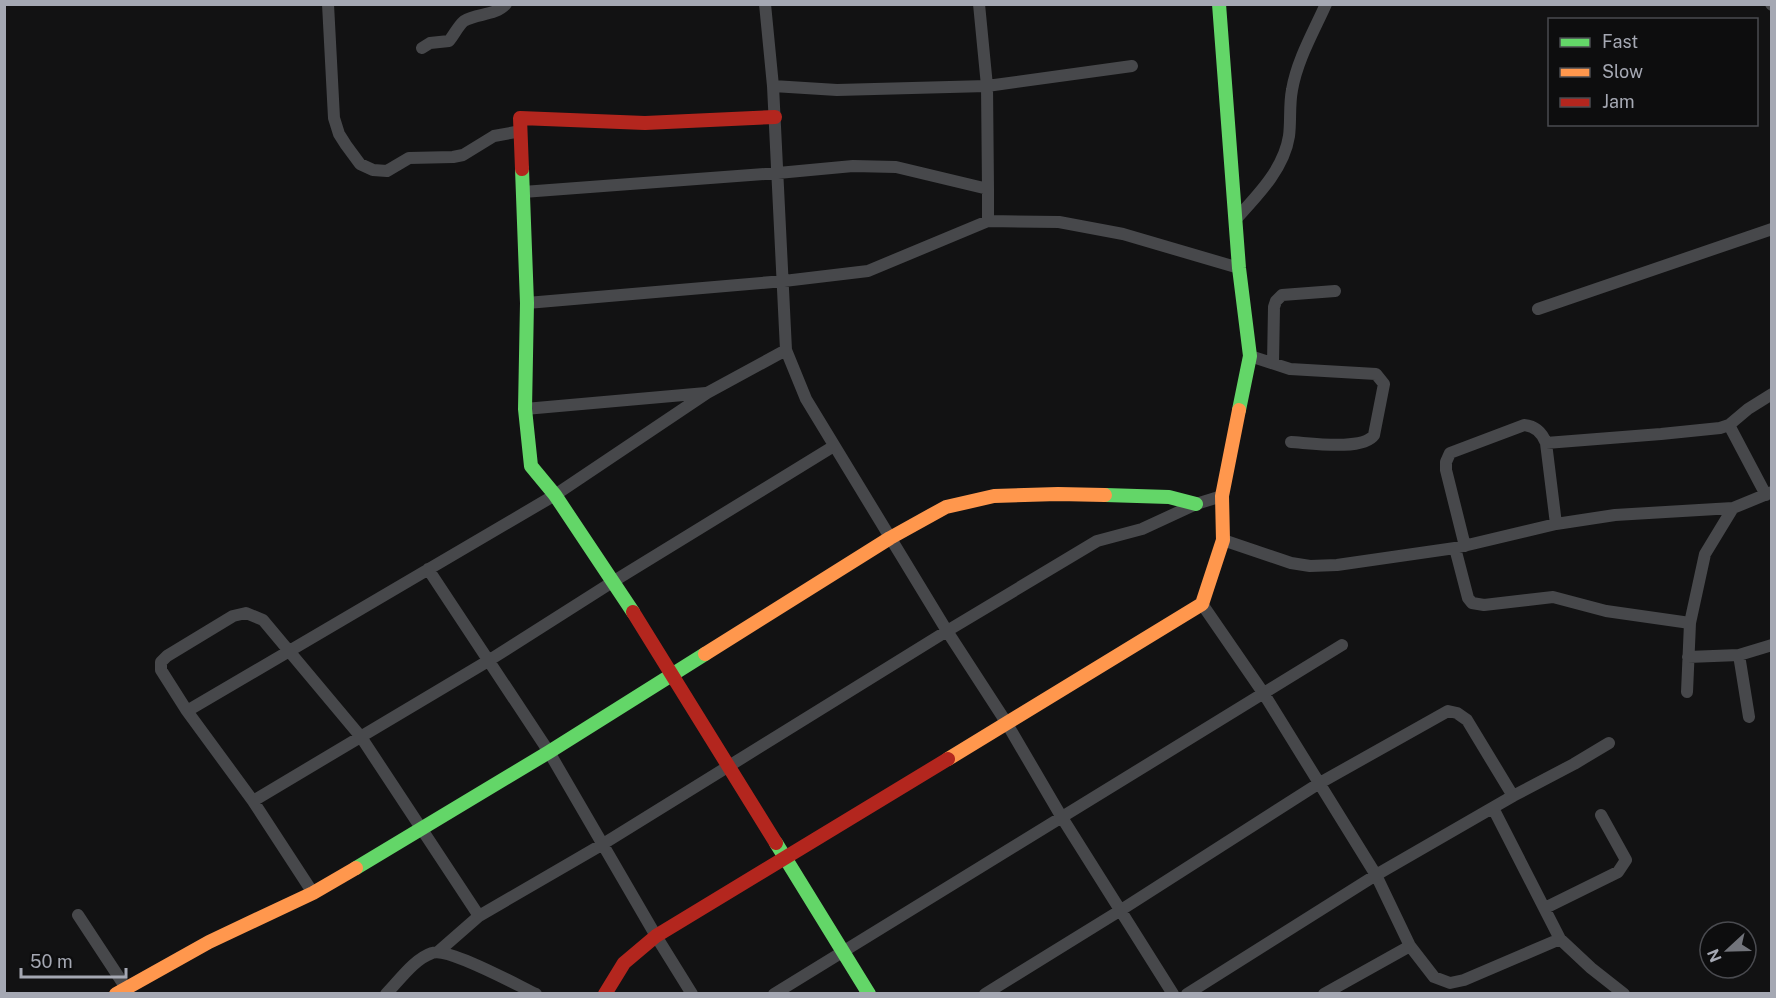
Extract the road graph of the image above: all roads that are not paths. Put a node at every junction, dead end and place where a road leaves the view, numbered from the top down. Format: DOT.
graph roads {
  1 [pos="328,4"];
  2 [pos="506,4"];
  3 [pos="765,4"];
  4 [pos="979,4"];
  5 [pos="1219,4"];
  6 [pos="1326,4"];
  7 [pos="422,48"];
  8 [pos="1132,66"];
  9 [pos="773,86"];
  10 [pos="987,87"];
  11 [pos="775,117"];
  12 [pos="521,131"];
  13 [pos="778,173"];
  14 [pos="988,189"];
  15 [pos="523,192"];
  16 [pos="1235,220"];
  17 [pos="988,221"];
  18 [pos="1772,229"];
  19 [pos="1239,268"];
  20 [pos="784,281"];
  21 [pos="1335,291"];
  22 [pos="527,303"];
  23 [pos="1538,309"];
  24 [pos="786,350"];
  25 [pos="1250,356"];
  26 [pos="1273,363"];
  27 [pos="707,393"];
  28 [pos="1772,394"];
  29 [pos="525,409"];
  30 [pos="1730,425"];
  31 [pos="1291,442"];
  32 [pos="1546,443"];
  33 [pos="834,446"];
  34 [pos="1768,493"];
  35 [pos="555,495"];
  36 [pos="1222,496"];
  37 [pos="1196,504"];
  38 [pos="1733,508"];
  39 [pos="1556,524"];
  40 [pos="890,538"];
  41 [pos="1223,540"];
  42 [pos="1460,547"];
  43 [pos="428,569"];
  44 [pos="614,581"];
  45 [pos="1202,604"];
  46 [pos="1690,623"];
  47 [pos="947,631"];
  48 [pos="1342,645"];
  49 [pos="1772,645"];
  50 [pos="290,651"];
  51 [pos="1739,655"];
  52 [pos="1688,657"];
  53 [pos="488,661"];
  54 [pos="673,674"];
  55 [pos="1687,692"];
  56 [pos="1263,694"];
  57 [pos="187,711"];
  58 [pos="1749,717"];
  59 [pos="1006,722"];
  60 [pos="361,737"];
  61 [pos="1609,743"];
  62 [pos="549,752"];
  63 [pos="730,767"];
  64 [pos="1317,784"];
  65 [pos="1513,796"];
  66 [pos="254,801"];
  67 [pos="1493,808"];
  68 [pos="1600,815"];
  69 [pos="1061,816"];
  70 [pos="421,830"];
  71 [pos="603,844"];
  72 [pos="785,857"];
  73 [pos="1376,875"];
  74 [pos="313,893"];
  75 [pos="1545,908"];
  76 [pos="1121,910"];
  77 [pos="78,915"];
  78 [pos="479,916"];
  79 [pos="656,936"];
  80 [pos="1560,939"];
  81 [pos="1410,946"];
  82 [pos="439,951"];
  83 [pos="843,952"];
  84 [pos="518,990"];
  85 [pos="121,991"];
  86 [pos="386,993"];
  87 [pos="536,993"];
  88 [pos="605,993"];
  89 [pos="692,993"];
  90 [pos="774,993"];
  91 [pos="869,993"];
  92 [pos="985,993"];
  93 [pos="1173,993"];
  94 [pos="1187,993"];
  95 [pos="1324,993"];
  96 [pos="1624,993"];
  1 -- 12 [label="street"];
  2 -- 7 [label="street"];
  3 -- 9 [label="street"];
  4 -- 10 [label="street"];
  5 -- 16 [label="street"];
  6 -- 16 [label="street"];
  8 -- 10 [label="street"];
  9 -- 10 [label="street"];
  9 -- 11 [label="street"];
  10 -- 14 [label="street"];
  11 -- 12 [label="street"];
  11 -- 13 [label="street"];
  12 -- 15 [label="street"];
  13 -- 14 [label="street"];
  13 -- 15 [label="street"];
  13 -- 20 [label="street"];
  14 -- 17 [label="street"];
  15 -- 22 [label="street"];
  16 -- 19 [label="street"];
  17 -- 19 [label="street"];
  17 -- 20 [label="street"];
  18 -- 23 [label="street"];
  19 -- 25 [label="street"];
  20 -- 22 [label="street"];
  20 -- 24 [label="street"];
  21 -- 26 [label="street"];
  22 -- 29 [label="street"];
  24 -- 27 [label="street"];
  24 -- 33 [label="street"];
  25 -- 26 [label="street"];
  25 -- 36 [label="street"];
  26 -- 31 [label="street"];
  27 -- 29 [label="street"];
  27 -- 35 [label="street"];
  28 -- 30 [label="street"];
  29 -- 35 [label="street"];
  30 -- 32 [label="street"];
  30 -- 34 [label="street"];
  32 -- 39 [label="street"];
  32 -- 42 [label="street"];
  33 -- 40 [label="street"];
  33 -- 44 [label="street"];
  34 -- 38 [label="street"];
  35 -- 43 [label="street"];
  35 -- 44 [label="street"];
  36 -- 37 [label="street"];
  36 -- 41 [label="street"];
  37 -- 40 [label="street"];
  37 -- 47 [label="street"];
  38 -- 39 [label="street"];
  38 -- 46 [label="street"];
  39 -- 42 [label="street"];
  40 -- 47 [label="street"];
  40 -- 54 [label="street"];
  41 -- 42 [label="street"];
  41 -- 45 [label="street"];
  42 -- 46 [label="street"];
  43 -- 50 [label="street"];
  43 -- 53 [label="street"];
  44 -- 53 [label="street"];
  44 -- 54 [label="street"];
  45 -- 56 [label="street"];
  45 -- 59 [label="street"];
  46 -- 52 [label="street"];
  47 -- 59 [label="street"];
  47 -- 63 [label="street"];
  48 -- 56 [label="street"];
  49 -- 51 [label="street"];
  50 -- 57 [label="street"];
  50 -- 57 [label="street"];
  50 -- 60 [label="street"];
  51 -- 52 [label="street"];
  51 -- 58 [label="street"];
  52 -- 55 [label="street"];
  53 -- 60 [label="street"];
  53 -- 62 [label="street"];
  54 -- 62 [label="street"];
  54 -- 63 [label="street"];
  56 -- 64 [label="street"];
  56 -- 69 [label="street"];
  57 -- 66 [label="street"];
  59 -- 69 [label="street"];
  59 -- 72 [label="street"];
  60 -- 66 [label="street"];
  60 -- 70 [label="street"];
  61 -- 65 [label="street"];
  62 -- 70 [label="street"];
  62 -- 71 [label="street"];
  63 -- 71 [label="street"];
  63 -- 72 [label="street"];
  64 -- 65 [label="street"];
  64 -- 73 [label="street"];
  64 -- 76 [label="street"];
  65 -- 67 [label="street"];
  66 -- 74 [label="street"];
  67 -- 73 [label="street"];
  67 -- 75 [label="street"];
  68 -- 75 [label="street"];
  69 -- 76 [label="street"];
  69 -- 83 [label="street"];
  70 -- 74 [label="street"];
  70 -- 78 [label="street"];
  71 -- 78 [label="street"];
  71 -- 79 [label="street"];
  72 -- 79 [label="street"];
  72 -- 83 [label="street"];
  73 -- 81 [label="street"];
  73 -- 94 [label="street"];
  74 -- 85 [label="street"];
  75 -- 80 [label="street"];
  76 -- 92 [label="street"];
  76 -- 93 [label="street"];
  77 -- 85 [label="street"];
  78 -- 82 [label="street"];
  79 -- 88 [label="street"];
  79 -- 89 [label="street"];
  80 -- 81 [label="street"];
  80 -- 96 [label="street"];
  81 -- 95 [label="street"];
  82 -- 84 [label="street"];
  82 -- 86 [label="street"];
  83 -- 90 [label="street"];
  83 -- 91 [label="street"];
  84 -- 87 [label="street"];
}
